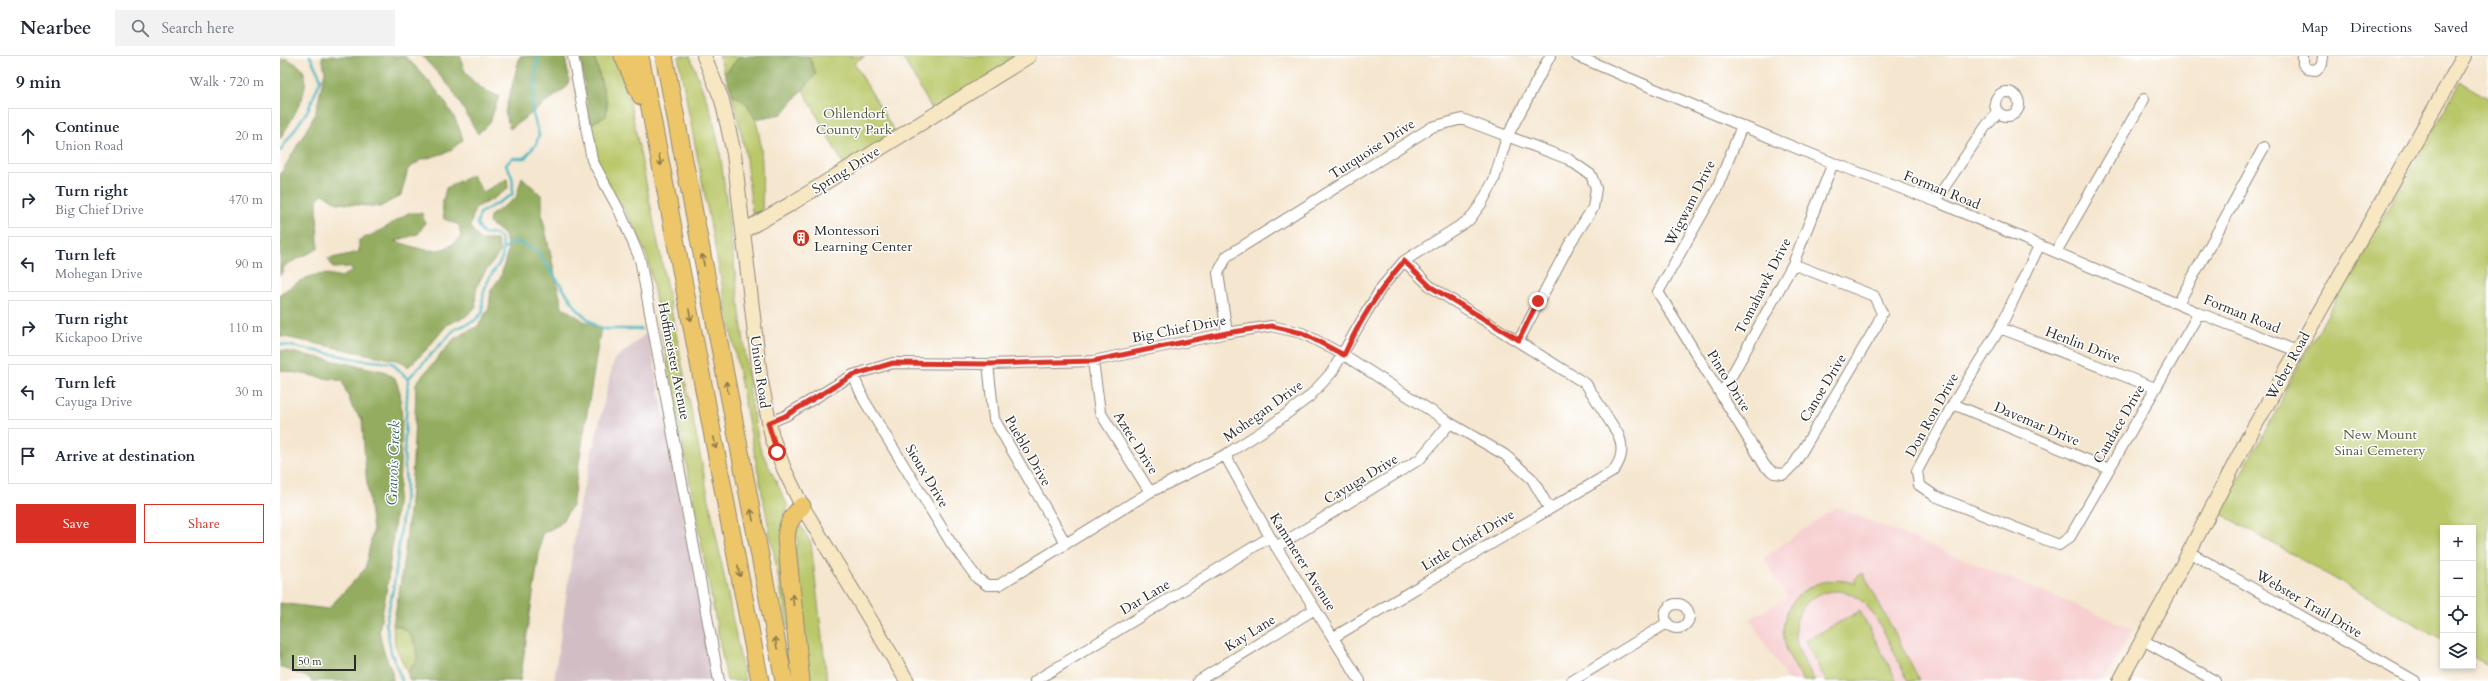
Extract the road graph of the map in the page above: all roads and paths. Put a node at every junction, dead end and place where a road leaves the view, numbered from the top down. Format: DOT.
graph roads {
  1 [pos="573,56"];
  2 [pos="623,56"];
  3 [pos="640,56"];
  4 [pos="664,56"];
  5 [pos="704,56"];
  6 [pos="1030,56"];
  7 [pos="1550,56"];
  8 [pos="1577,56"];
  9 [pos="2303,56"];
  10 [pos="2322,56"];
  11 [pos="2464,56"];
  12 [pos="2144,99"];
  13 [pos="1998,113"];
  14 [pos="653,122"];
  15 [pos="1742,126"];
  16 [pos="1507,137"];
  17 [pos="2264,147"];
  18 [pos="1833,163"];
  19 [pos="1935,201"];
  20 [pos="743,231"];
  21 [pos="2039,246"];
  22 [pos="2056,252"];
  23 [pos="1404,261"];
  24 [pos="1793,264"];
  25 [pos="1658,292"];
  26 [pos="2179,302"];
  27 [pos="2199,312"];
  28 [pos="2000,328"];
  29 [pos="1227,333"];
  30 [pos="1519,340"];
  31 [pos="2297,350"];
  32 [pos="1344,355"];
  33 [pos="1093,361"];
  34 [pos="988,364"];
  35 [pos="853,375"];
  36 [pos="2155,388"];
  37 [pos="1721,395"];
  38 [pos="1953,404"];
  39 [pos="768,423"];
  40 [pos="1450,423"];
  41 [pos="1225,455"];
  42 [pos="2109,469"];
  43 [pos="1784,474"];
  44 [pos="1150,492"];
  45 [pos="802,506"];
  46 [pos="1549,508"];
  47 [pos="1270,537"];
  48 [pos="1066,544"];
  49 [pos="2058,545"];
  50 [pos="1276,548"];
  51 [pos="2188,552"];
  52 [pos="987,585"];
  53 [pos="1315,609"];
  54 [pos="1667,623"];
  55 [pos="1334,637"];
  56 [pos="2143,640"];
  57 [pos="2404,678"];
  58 [pos="719,681"];
  59 [pos="760,681"];
  60 [pos="784,681"];
  61 [pos="801,681"];
  62 [pos="907,681"];
  63 [pos="1035,681"];
  64 [pos="1198,681"];
  65 [pos="1360,681"];
  66 [pos="1572,681"];
  67 [pos="2120,681"];
  68 [pos="2215,681"];
  69 [pos="2415,681"];
  1 -- 58 [label="street, Hoffmeister Avenue"];
  2 -- 14 [label="highway"];
  3 -- 14 [label="highway"];
  60 -- 4 [label="highway, one-way"];
  5 -- 20 [label="main road, Union Road"];
  6 -- 20 [label="main road, Spring Drive"];
  7 -- 16 [label="street, Mohegan Drive"];
  8 -- 15 [label="street, Forman Road"];
  9 -- 10 [label="street"];
  11 -- 31 [label="main road, Weber Road"];
  12 -- 22 [label="street"];
  13 -- 19 [label="street"];
  14 -- 59 [label="highway, one-way"];
  15 -- 18 [label="street, Forman Road"];
  15 -- 25 [label="street, Wigwam Drive"];
  16 -- 23 [label="street, Mohegan Drive"];
  16 -- 29 [label="street, Turquoise Drive"];
  16 -- 30 [label="street, Turquoise Drive"];
  17 -- 26 [label="street"];
  18 -- 19 [label="street, Forman Road"];
  18 -- 24 [label="street, Tomahawk Drive"];
  19 -- 21 [label="street, Forman Road"];
  20 -- 39 [label="main road, Union Road"];
  21 -- 22 [label="street, Forman Road"];
  21 -- 28 [label="street, Don Ron Drive"];
  22 -- 26 [label="street, Forman Road"];
  23 -- 30 [label="street"];
  23 -- 32 [label="street, Mohegan Drive"];
  24 -- 37 [label="street, Tomahawk Drive"];
  24 -- 43 [label="street, Canoe Drive"];
  25 -- 37 [label="street, Pinto Drive"];
  26 -- 27 [label="street, Forman Road"];
  27 -- 31 [label="street, Forman Road"];
  27 -- 36 [label="street, Candace Drive"];
  28 -- 36 [label="street, Henlin Drive"];
  28 -- 38 [label="street, Don Ron Drive"];
  29 -- 32 [label="street, Big Chief Drive"];
  29 -- 33 [label="street, Big Chief Drive"];
  30 -- 46 [label="street, Little Chief Drive"];
  31 -- 51 [label="main road, Weber Road"];
  32 -- 40 [label="street, Big Chief Drive"];
  32 -- 41 [label="street, Mohegan Drive"];
  33 -- 34 [label="street, Big Chief Drive"];
  33 -- 44 [label="street, Aztec Drive"];
  34 -- 35 [label="street, Big Chief Drive"];
  34 -- 48 [label="street, Pueblo Drive"];
  35 -- 39 [label="street, Big Chief Drive"];
  35 -- 52 [label="street, Sioux Drive"];
  36 -- 42 [label="street, Candace Drive"];
  37 -- 43 [label="street, Pinto Drive"];
  38 -- 42 [label="street, Davemar Drive"];
  38 -- 49 [label="street, Don Ron Drive"];
  39 -- 45 [label="main road, Union Road"];
  40 -- 46 [label="street, Big Chief Drive"];
  40 -- 50 [label="street, Cayuga Drive"];
  41 -- 44 [label="street, Mohegan Drive"];
  41 -- 47 [label="street, Kammerer Avenue"];
  42 -- 49 [label="street, Candace Drive"];
  44 -- 48 [label="street, Mohegan Drive"];
  61 -- 45 [label="highway, one-way"];
  45 -- 62 [label="main road, Union Road"];
  46 -- 55 [label="street, Little Chief Drive"];
  47 -- 50 [label="street, Kammerer Avenue"];
  47 -- 63 [label="street, Dar Lane"];
  48 -- 52 [label="street, Mohegan Drive"];
  50 -- 53 [label="street, Kammerer Avenue"];
  51 -- 56 [label="main road, Weber Road"];
  51 -- 57 [label="street, Webster Trail Drive"];
  53 -- 55 [label="street, Kammerer Avenue"];
  53 -- 64 [label="street, Kay Lane"];
  54 -- 66 [label="street"];
  55 -- 65 [label="street, Kammerer Avenue"];
  56 -- 67 [label="main road, Weber Road"];
  56 -- 68 [label="street"];
  57 -- 69 [label="street, Webster Trail Drive"];
}
